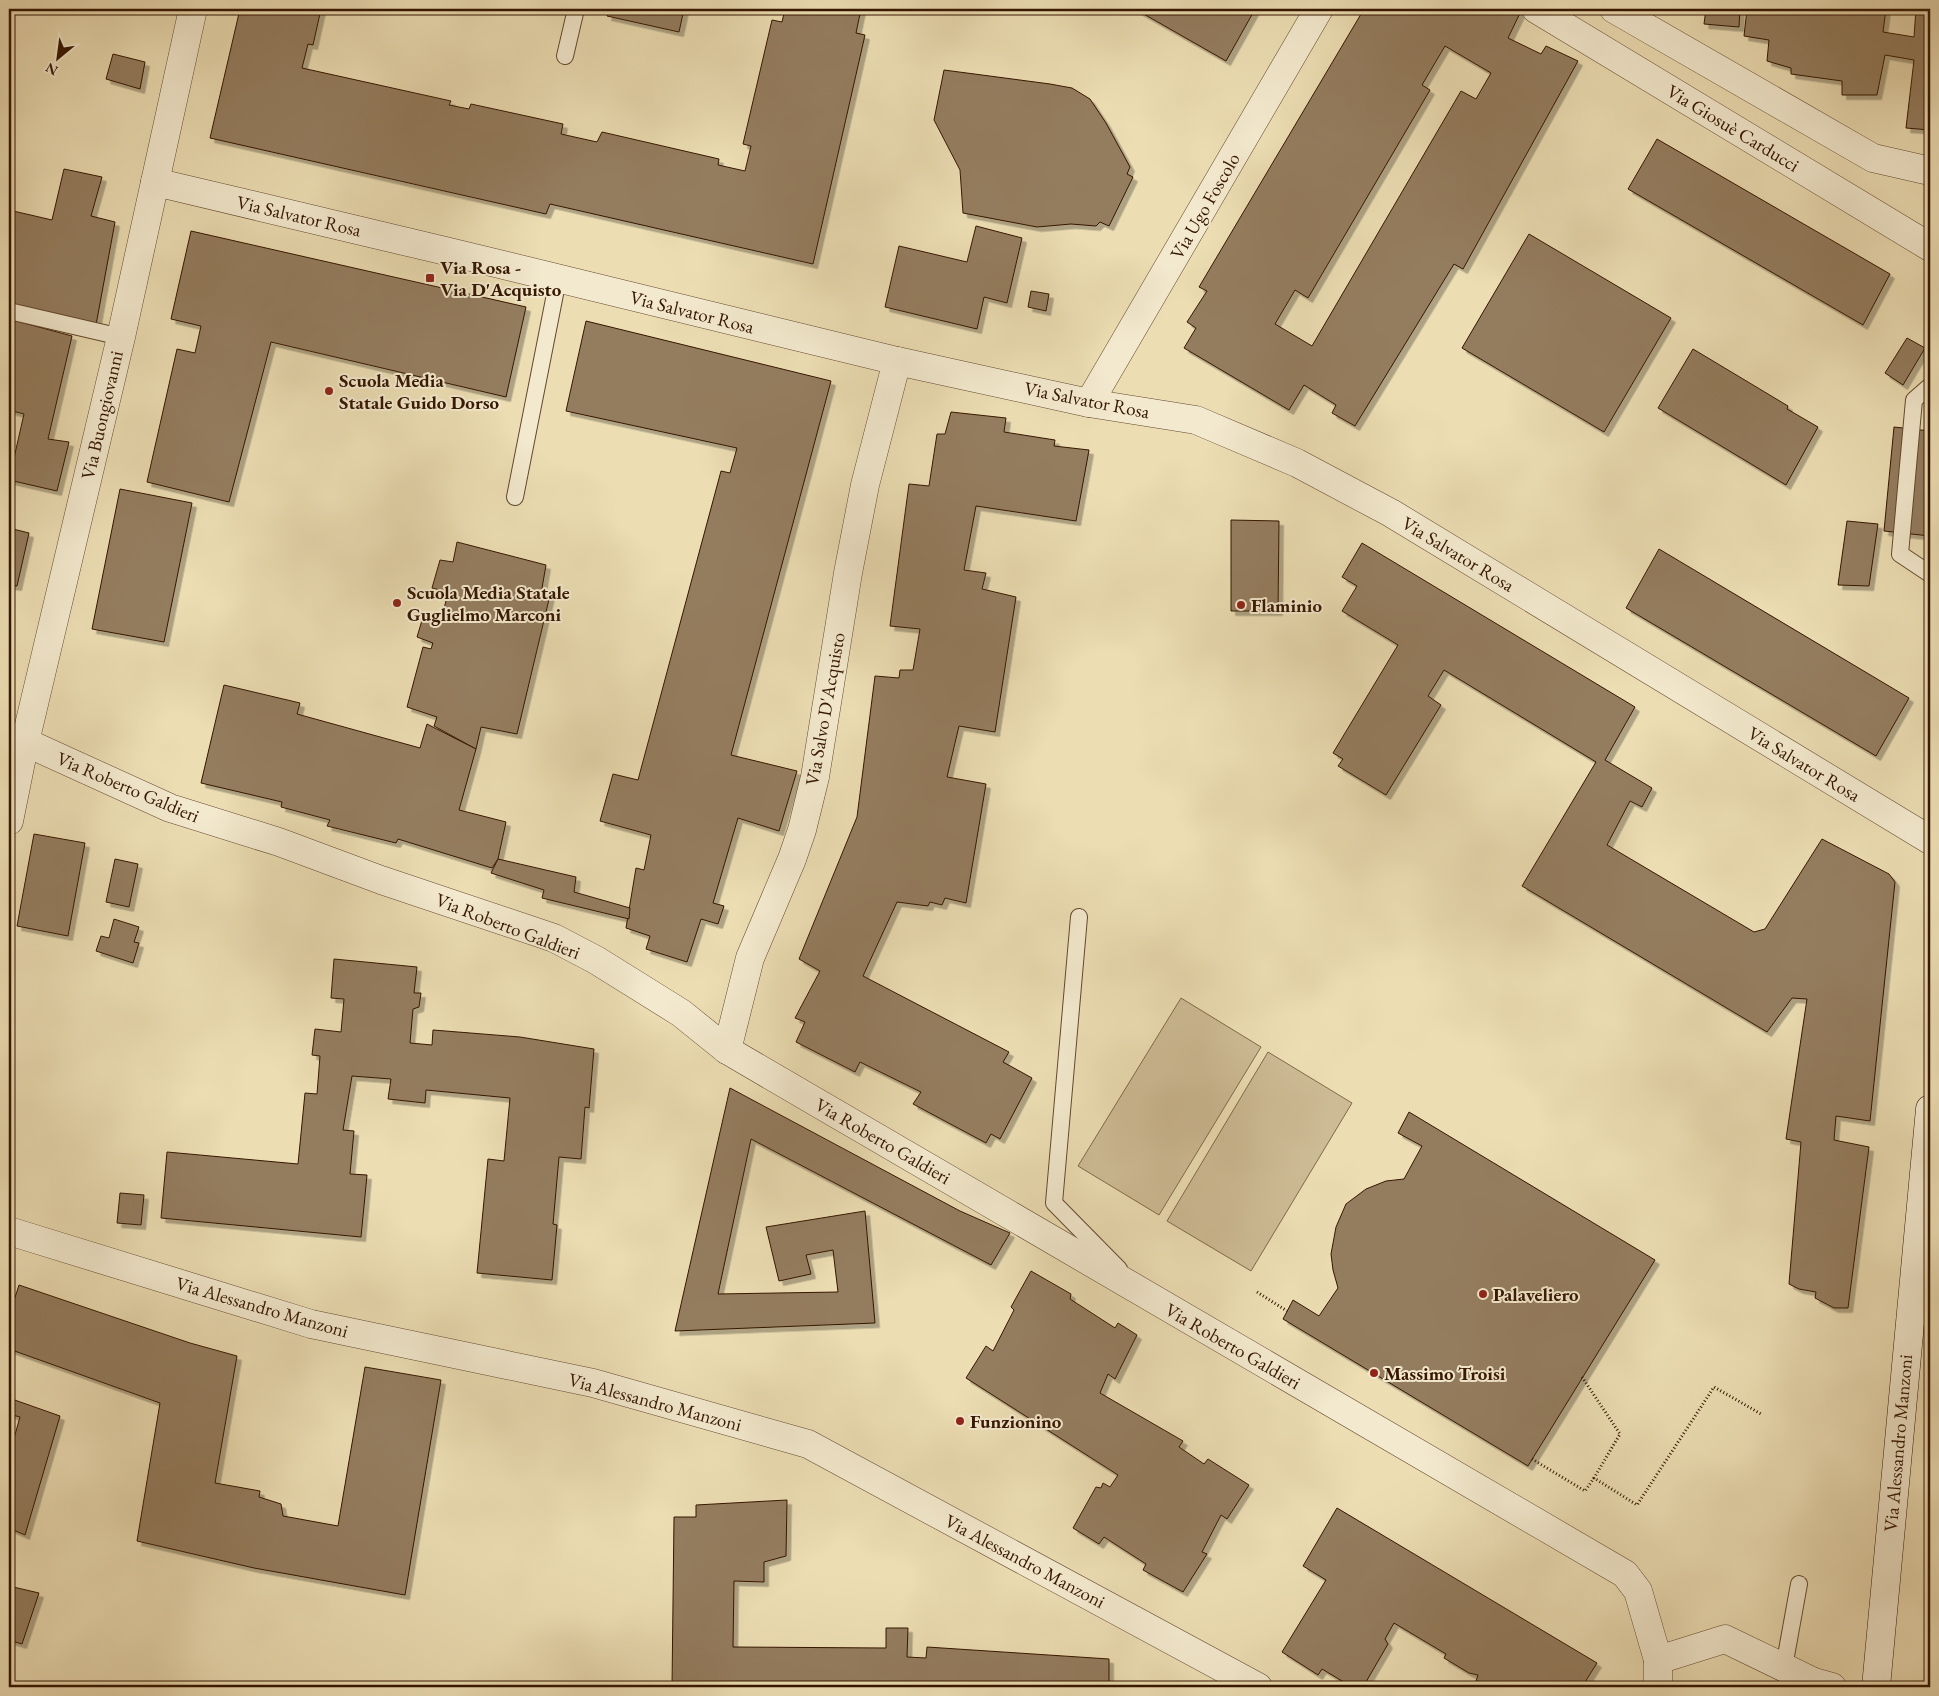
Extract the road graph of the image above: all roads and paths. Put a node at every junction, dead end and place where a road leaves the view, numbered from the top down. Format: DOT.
graph roads {
  1 [pos="193,9"];
  2 [pos="576,9"];
  3 [pos="1319,9"];
  4 [pos="1536,9"];
  5 [pos="1614,9"];
  6 [pos="565,56"];
  7 [pos="1930,171"];
  8 [pos="155,182"];
  9 [pos="1930,247"];
  10 [pos="558,279"];
  11 [pos="9,311"];
  12 [pos="121,337"];
  13 [pos="897,361"];
  14 [pos="1930,386"];
  15 [pos="1089,403"];
  16 [pos="515,497"];
  17 [pos="1930,574"];
  18 [pos="17,741"];
  19 [pos="9,821"];
  20 [pos="1930,840"];
  21 [pos="1079,917"];
  22 [pos="727,1050"];
  23 [pos="1930,1109"];
  24 [pos="9,1230"];
  25 [pos="1257,1292"];
  26 [pos="1142,1293"];
  27 [pos="1287,1311"];
  28 [pos="1582,1377"];
  29 [pos="1760,1414"];
  30 [pos="1532,1459"];
  31 [pos="1594,1478"];
  32 [pos="1799,1584"];
  33 [pos="1658,1660"];
  34 [pos="1784,1667"];
  35 [pos="1258,1687"];
  36 [pos="1658,1687"];
  37 [pos="1832,1687"];
  38 [pos="1876,1687"];
  1 -- 8 [label="street, Via Buongiovanni"];
  2 -- 6 [label="lane"];
  3 -- 15 [label="street, Via Ugo Foscolo"];
  4 -- 9 [label="street, Via Giosuè Carducci"];
  5 -- 7 [label="street"];
  8 -- 10 [label="street, Via Salvator Rosa"];
  8 -- 12 [label="street, Via Buongiovanni"];
  10 -- 13 [label="street, Via Salvator Rosa"];
  10 -- 16 [label="lane"];
  11 -- 12 [label="lane"];
  12 -- 18 [label="street, Via Buongiovanni"];
  13 -- 15 [label="street, Via Salvator Rosa"];
  13 -- 22 [label="street, Via Salvo D'Acquisto"];
  14 -- 17 [label="lane"];
  15 -- 20 [label="street, Via Salvator Rosa"];
  18 -- 19 [label="street, Via Buongiovanni"];
  18 -- 22 [label="street, Via Roberto Galdieri"];
  21 -- 26 [label="lane"];
  22 -- 26 [label="street, Via Roberto Galdieri"];
  23 -- 38 [label="street, Via Alessandro Manzoni"];
  24 -- 35 [label="street, Via Alessandro Manzoni"];
  25 -- 27 [label="path"];
  26 -- 33 [label="street, Via Roberto Galdieri"];
  28 -- 31 [label="path"];
  29 -- 31 [label="path"];
  30 -- 31 [label="path"];
  32 -- 34 [label="lane"];
  33 -- 34 [label="street"];
  33 -- 36 [label="street"];
  34 -- 37 [label="street"];
}
